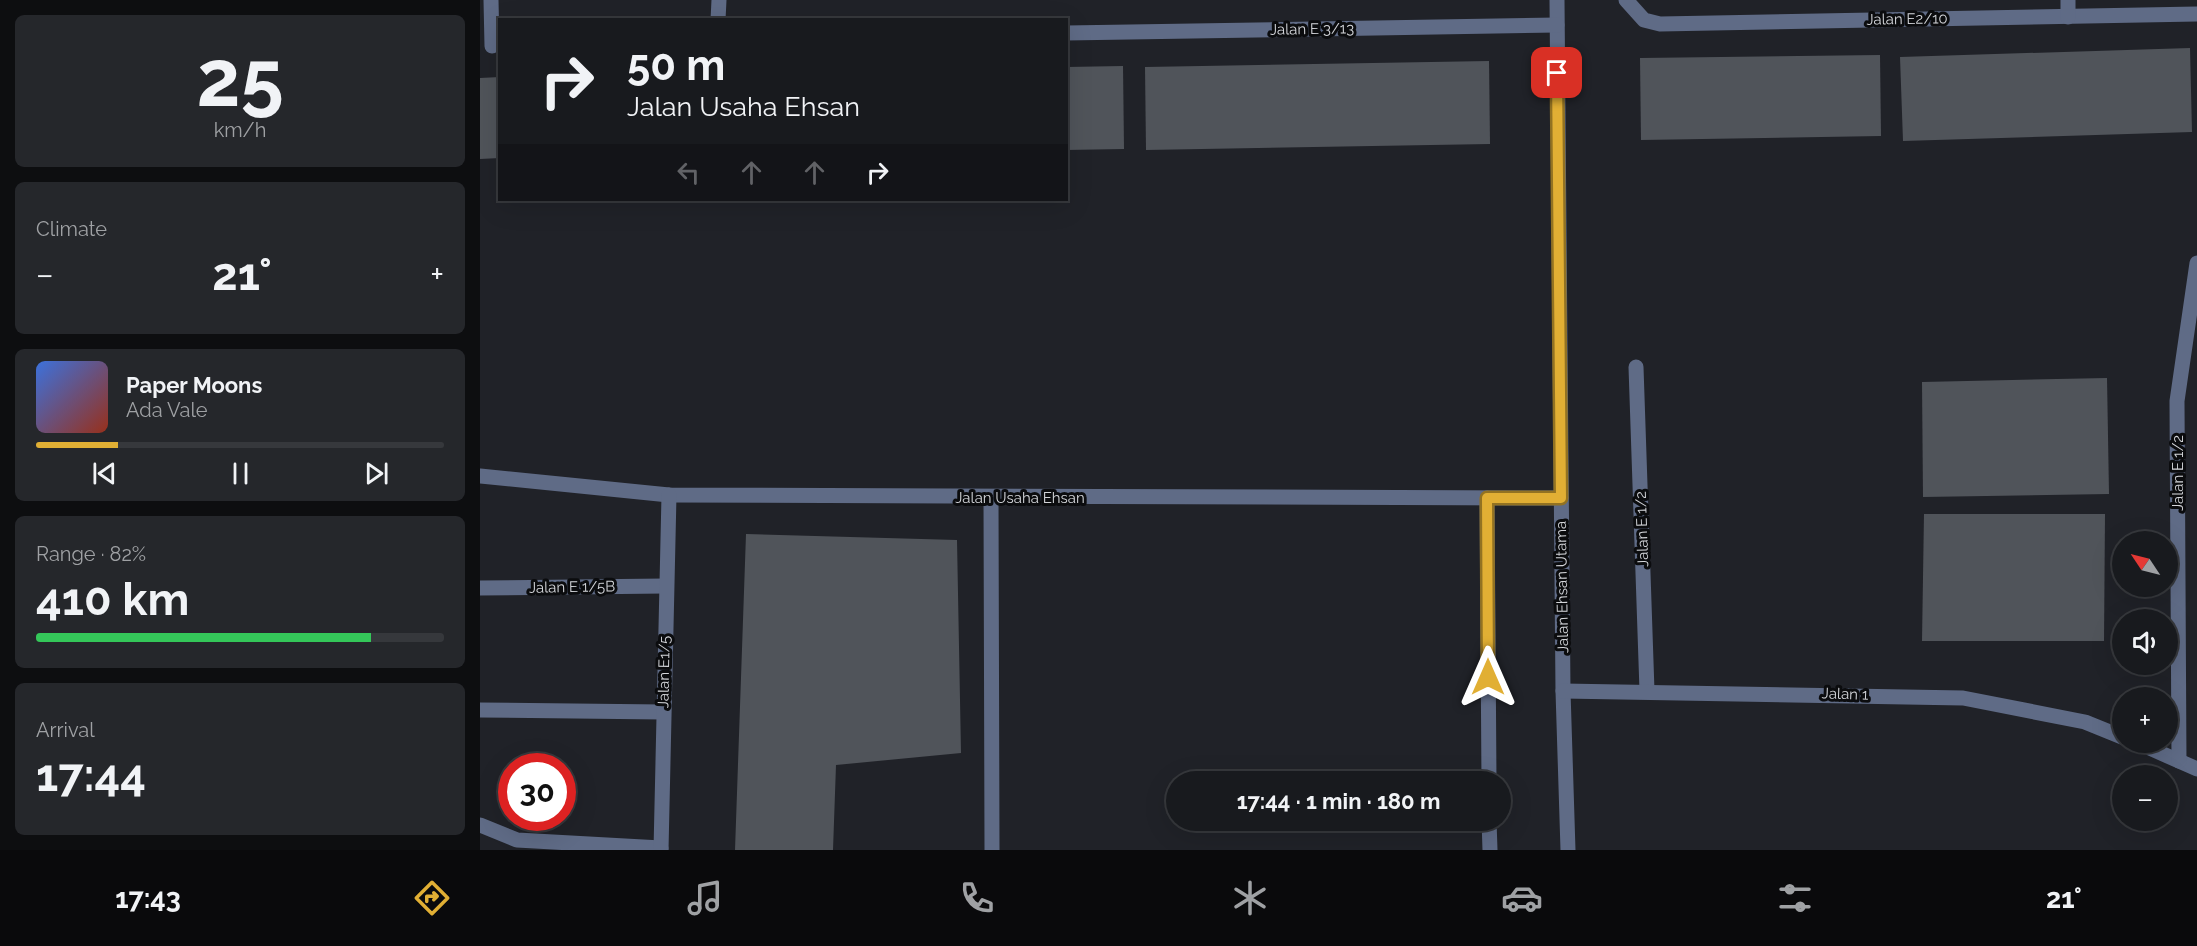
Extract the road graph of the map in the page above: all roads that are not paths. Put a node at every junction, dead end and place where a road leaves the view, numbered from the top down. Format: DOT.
graph roads {
  1 [pos="491,0"];
  2 [pos="718,0"];
  3 [pos="1557,0"];
  4 [pos="1626,0"];
  5 [pos="2068,0"];
  6 [pos="2197,14"];
  7 [pos="2068,17"];
  8 [pos="718,18"];
  9 [pos="1557,25"];
  10 [pos="1068,33"];
  11 [pos="490,46"];
  12 [pos="2197,263"];
  13 [pos="1636,367"];
  14 [pos="480,476"];
  15 [pos="669,495"];
  16 [pos="991,498"];
  17 [pos="1487,498"];
  18 [pos="1561,498"];
  19 [pos="665,586"];
  20 [pos="480,588"];
  21 [pos="1563,691"];
  22 [pos="1647,692"];
  23 [pos="480,710"];
  24 [pos="663,712"];
  25 [pos="2112,733"];
  26 [pos="2161,753"];
  27 [pos="2179,761"];
  28 [pos="2197,769"];
  29 [pos="1489,771"];
  30 [pos="480,825"];
  31 [pos="1489,831"];
  32 [pos="661,849"];
  33 [pos="992,850"];
  34 [pos="1490,850"];
  35 [pos="1568,850"];
  1 -- 11 [label="street"];
  2 -- 8 [label="street"];
  3 -- 9 [label="street, Jalan Ehsan Utama"];
  4 -- 7 [label="street, Jalan E2/10"];
  5 -- 7 [label="street"];
  6 -- 7 [label="street, Jalan E2/10"];
  9 -- 10 [label="street, Jalan E 3/13"];
  9 -- 18 [label="street, Jalan Ehsan Utama"];
  12 -- 27 [label="street, Jalan E 1/2"];
  13 -- 22 [label="street, Jalan E 1/2"];
  14 -- 15 [label="street, Jalan Usaha Ehsan"];
  15 -- 16 [label="street, Jalan Usaha Ehsan"];
  15 -- 19 [label="street, Jalan E1/5"];
  16 -- 17 [label="street, Jalan Usaha Ehsan"];
  16 -- 33 [label="street"];
  17 -- 18 [label="street, Jalan Usaha Ehsan"];
  17 -- 29 [label="street"];
  18 -- 21 [label="street, Jalan Ehsan Utama"];
  19 -- 20 [label="street, Jalan E 1/5B"];
  19 -- 24 [label="street, Jalan E1/5"];
  21 -- 22 [label="street, Jalan 1"];
  21 -- 35 [label="street, Jalan Ehsan Utama"];
  22 -- 25 [label="street, Jalan 1"];
  23 -- 24 [label="street"];
  24 -- 32 [label="street, Jalan E1/5"];
  26 -- 27 [label="street"];
  27 -- 28 [label="street"];
  30 -- 32 [label="street"];
  31 -- 34 [label="street"];
}
